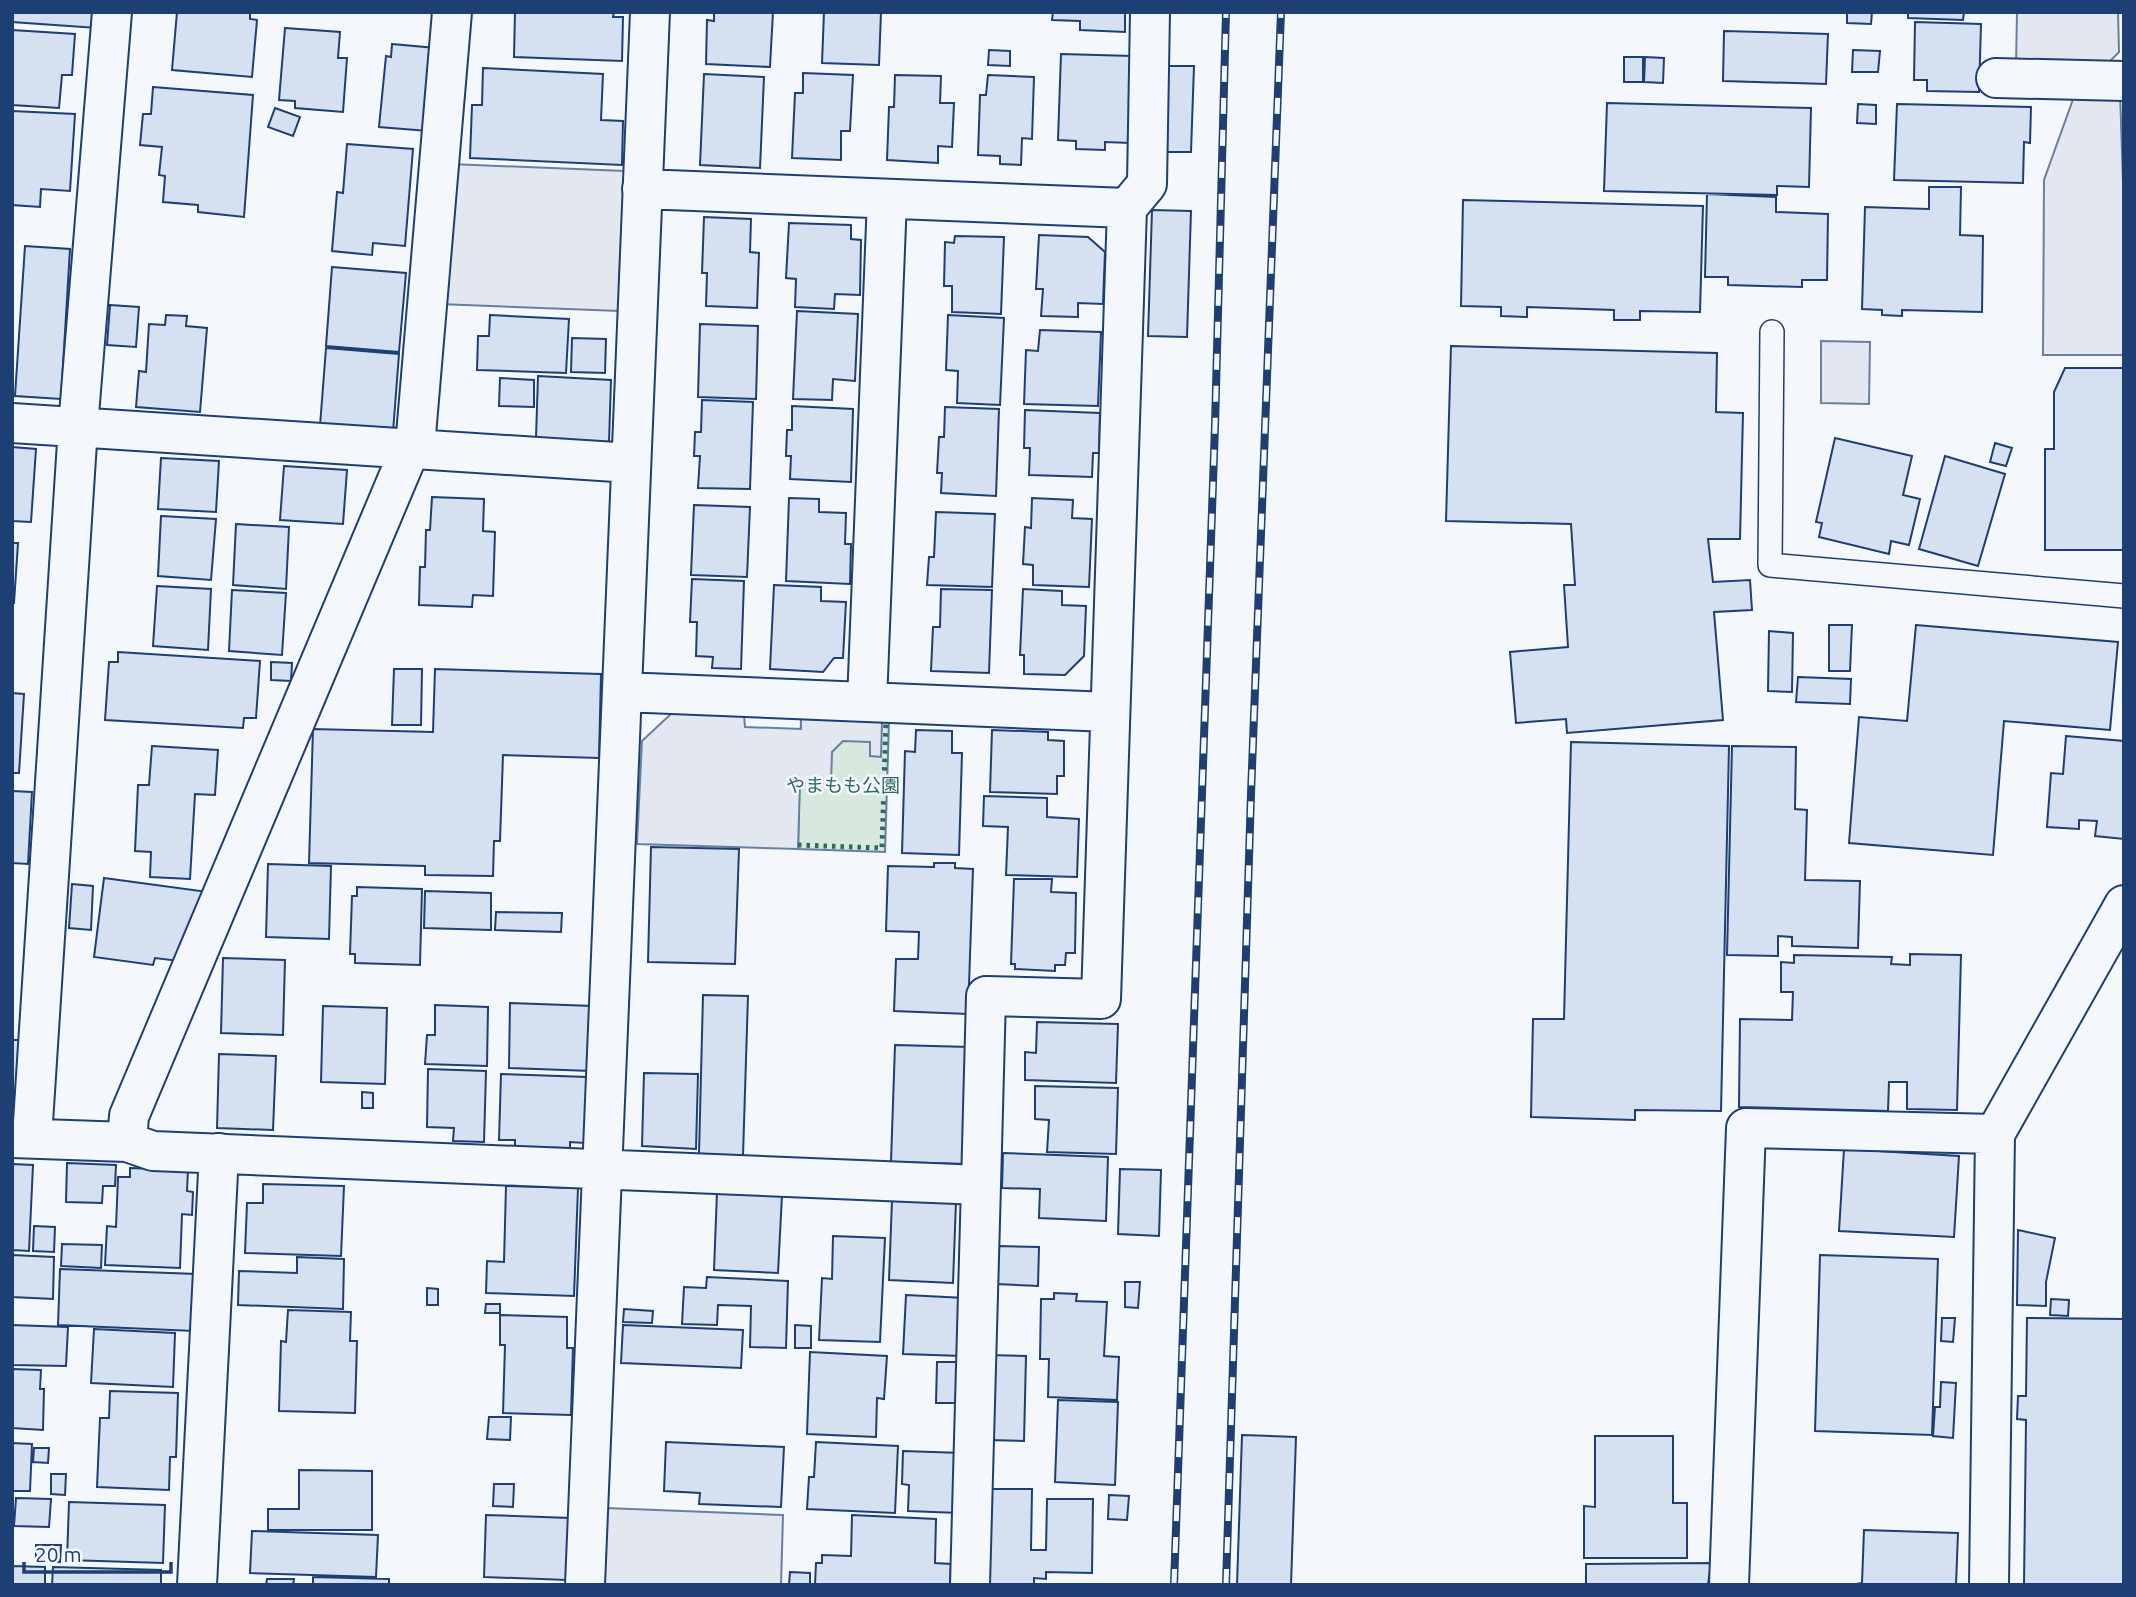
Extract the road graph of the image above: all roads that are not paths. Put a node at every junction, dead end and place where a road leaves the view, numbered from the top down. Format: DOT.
graph roads {
  1 [pos="112,12"];
  2 [pos="452,12"];
  3 [pos="650,12"];
  4 [pos="1150,12"];
  5 [pos="1996,78"];
  6 [pos="2124,80"];
  7 [pos="642,189"];
  8 [pos="887,199"];
  9 [pos="1127,208"];
  10 [pos="1772,332"];
  11 [pos="12,423"];
  12 [pos="78,427"];
  13 [pos="411,448"];
  14 [pos="631,463"];
  15 [pos="2124,596"];
  16 [pos="622,692"];
  17 [pos="867,702"];
  18 [pos="1111,712"];
  19 [pos="2124,905"];
  20 [pos="1995,1134"];
  21 [pos="22,1138"];
  22 [pos="127,1142"];
  23 [pos="219,1153"];
  24 [pos="602,1169"];
  25 [pos="981,1185"];
  26 [pos="197,1585"];
  27 [pos="585,1585"];
  28 [pos="970,1585"];
  29 [pos="1729,1585"];
  30 [pos="1989,1585"];
  1 -- 12 [label="street"];
  2 -- 13 [label="street"];
  3 -- 7 [label="street"];
  4 -- 9 [label="street"];
  5 -- 6 [label="street"];
  7 -- 8 [label="street"];
  7 -- 14 [label="street"];
  8 -- 9 [label="street"];
  8 -- 17 [label="street"];
  9 -- 18 [label="street"];
  10 -- 15 [label="lane"];
  11 -- 12 [label="street"];
  12 -- 13 [label="street"];
  12 -- 21 [label="street"];
  13 -- 14 [label="street"];
  13 -- 22 [label="street"];
  14 -- 16 [label="street"];
  16 -- 17 [label="street"];
  16 -- 24 [label="street"];
  17 -- 18 [label="street"];
  18 -- 25 [label="street"];
  19 -- 20 [label="street"];
  20 -- 29 [label="street"];
  20 -- 30 [label="street"];
  21 -- 22 [label="street"];
  22 -- 23 [label="street"];
  23 -- 24 [label="street"];
  23 -- 26 [label="street"];
  24 -- 25 [label="street"];
  24 -- 27 [label="street"];
  25 -- 28 [label="street"];
}
